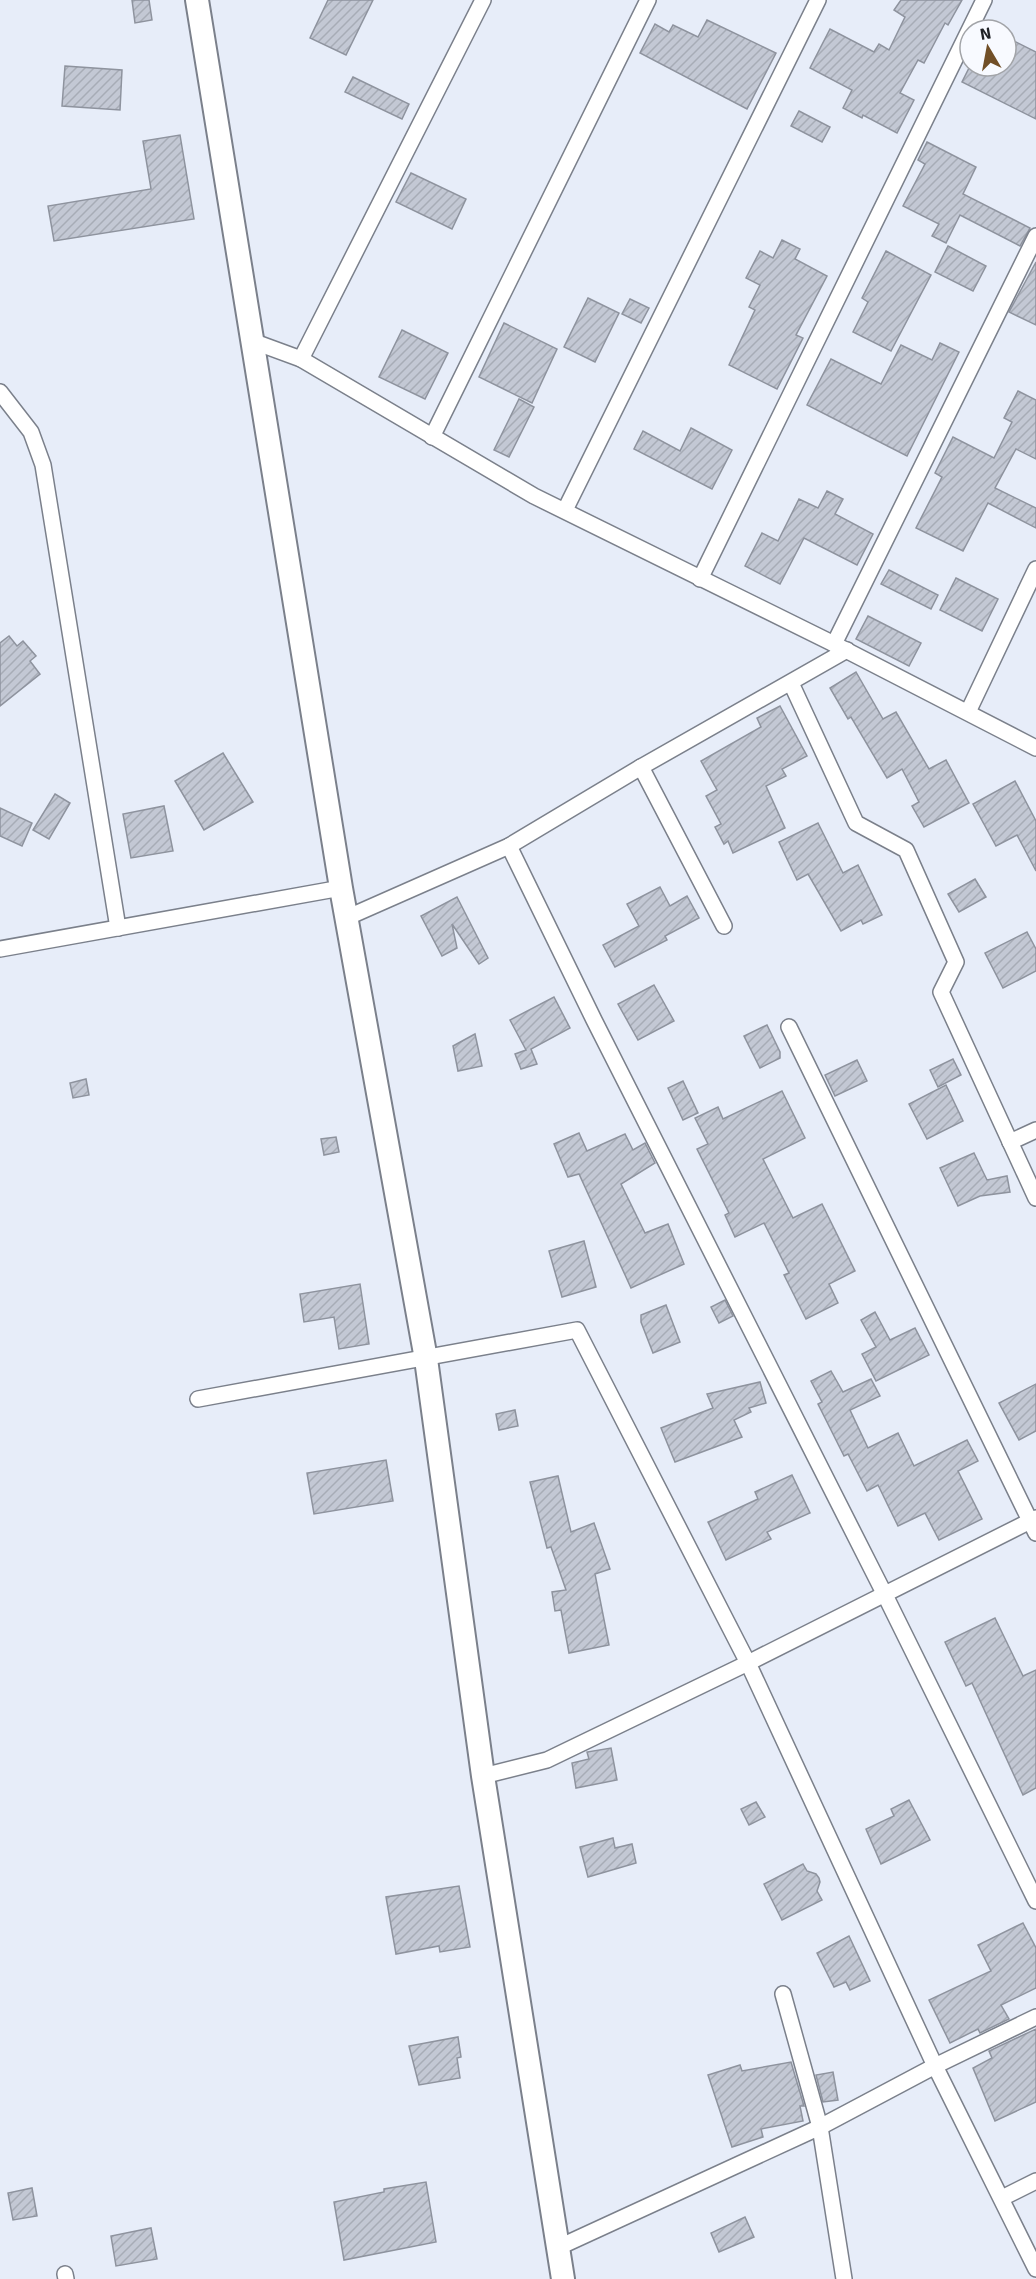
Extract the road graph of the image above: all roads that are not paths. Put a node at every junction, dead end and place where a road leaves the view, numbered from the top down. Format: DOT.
graph roads {
  1 [pos="197,0"];
  2 [pos="483,0"];
  3 [pos="648,0"];
  4 [pos="818,0"];
  5 [pos="984,0"];
  6 [pos="1036,236"];
  7 [pos="252,341"];
  8 [pos="301,359"];
  9 [pos="0,392"];
  10 [pos="432,437"];
  11 [pos="565,510"];
  12 [pos="1036,569"];
  13 [pos="700,579"];
  14 [pos="841,647"];
  15 [pos="791,683"];
  16 [pos="968,712"];
  17 [pos="1036,748"];
  18 [pos="641,767"];
  19 [pos="509,846"];
  20 [pos="341,888"];
  21 [pos="346,918"];
  22 [pos="724,926"];
  23 [pos="118,928"];
  24 [pos="0,949"];
  25 [pos="789,1027"];
  26 [pos="1036,1130"];
  27 [pos="1010,1143"];
  28 [pos="1036,1197"];
  29 [pos="426,1359"];
  30 [pos="198,1399"];
  31 [pos="1034,1524"];
  32 [pos="885,1595"];
  33 [pos="748,1663"];
  34 [pos="483,1776"];
  35 [pos="1036,1901"];
  36 [pos="783,1994"];
  37 [pos="1036,2017"];
  38 [pos="935,2066"];
  39 [pos="819,2127"];
  40 [pos="1036,2181"];
  41 [pos="1002,2198"];
  42 [pos="557,2248"];
  43 [pos="1036,2269"];
  44 [pos="563,2279"];
  45 [pos="844,2279"];
  1 -- 7 [label="street"];
  2 -- 8 [label="street"];
  3 -- 10 [label="street"];
  4 -- 11 [label="street"];
  5 -- 13 [label="street"];
  6 -- 14 [label="street"];
  7 -- 8 [label="street"];
  7 -- 20 [label="street"];
  8 -- 10 [label="street"];
  9 -- 23 [label="street"];
  10 -- 11 [label="street"];
  11 -- 13 [label="street"];
  12 -- 16 [label="street"];
  13 -- 14 [label="street"];
  14 -- 15 [label="street"];
  14 -- 16 [label="street"];
  15 -- 18 [label="street"];
  15 -- 27 [label="street"];
  16 -- 17 [label="street"];
  18 -- 19 [label="street"];
  18 -- 22 [label="street"];
  19 -- 21 [label="street"];
  19 -- 32 [label="street"];
  20 -- 21 [label="street"];
  20 -- 23 [label="street"];
  21 -- 29 [label="street"];
  23 -- 24 [label="street"];
  25 -- 31 [label="street"];
  26 -- 27 [label="street"];
  27 -- 28 [label="street"];
  29 -- 30 [label="street"];
  29 -- 33 [label="street"];
  29 -- 34 [label="street"];
  31 -- 32 [label="street"];
  32 -- 33 [label="street"];
  32 -- 35 [label="street"];
  33 -- 34 [label="street"];
  33 -- 38 [label="street"];
  34 -- 42 [label="street"];
  36 -- 39 [label="street"];
  37 -- 38 [label="street"];
  38 -- 39 [label="street"];
  38 -- 41 [label="street"];
  39 -- 42 [label="street"];
  39 -- 45 [label="street"];
  40 -- 41 [label="street"];
  41 -- 43 [label="street"];
  42 -- 44 [label="street"];
}
